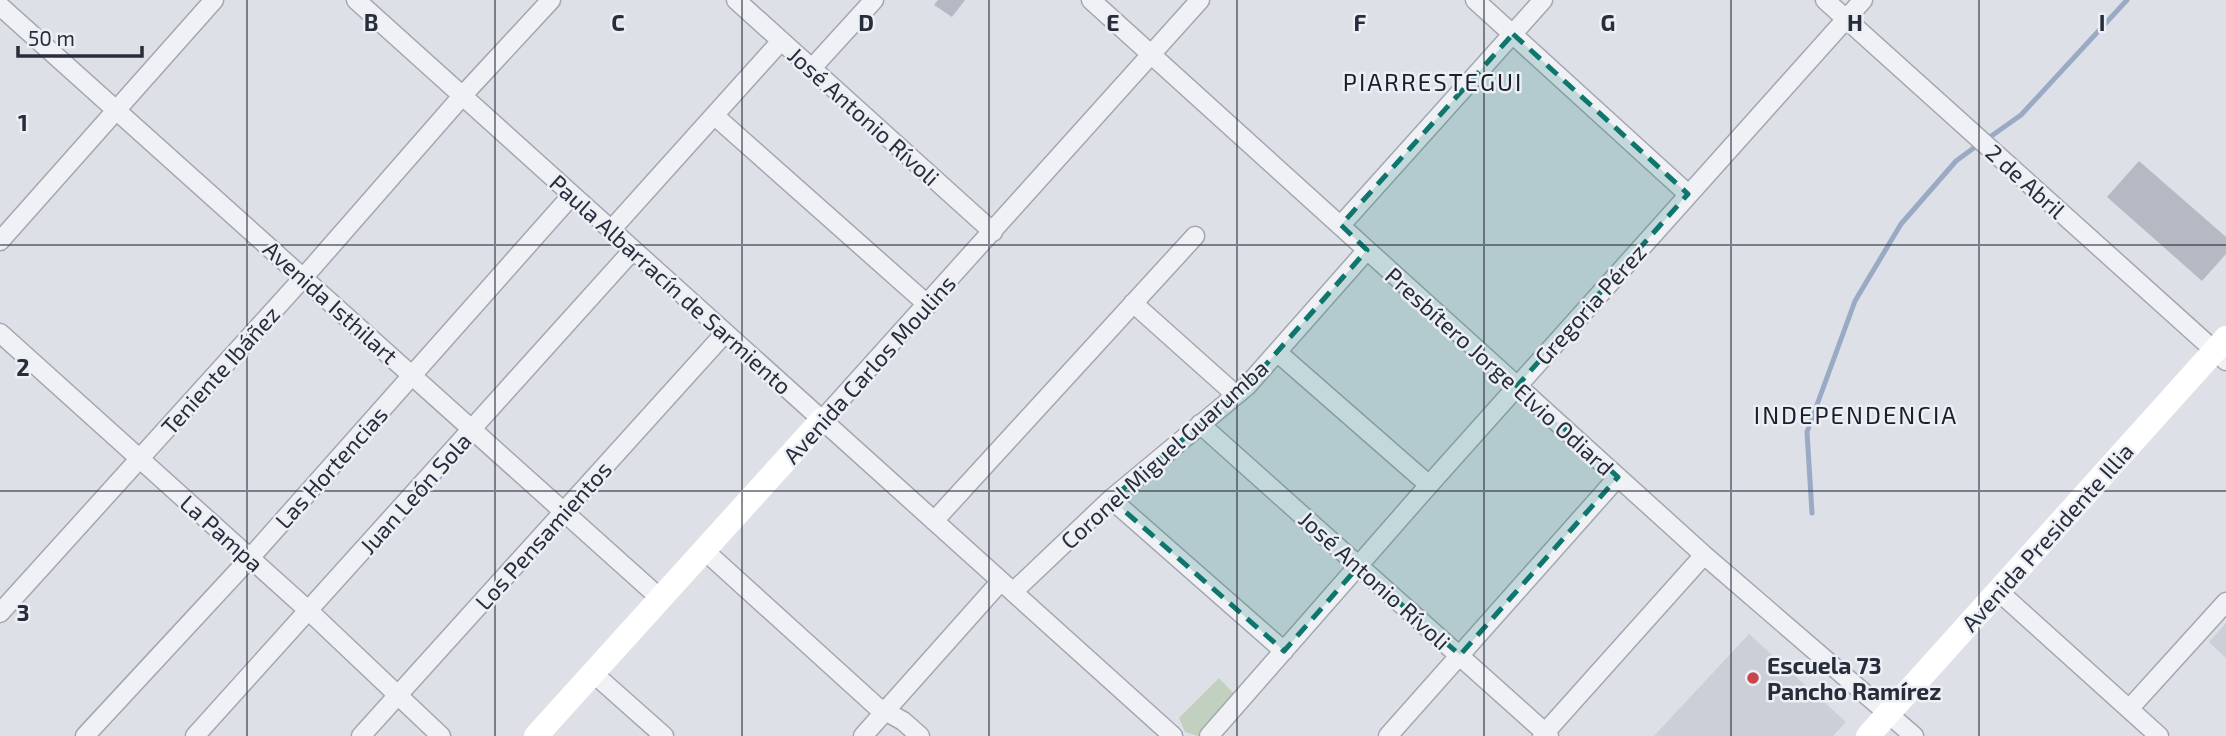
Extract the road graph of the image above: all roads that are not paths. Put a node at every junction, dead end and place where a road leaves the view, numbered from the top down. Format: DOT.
graph roads {
  1 [pos="214,0"];
  2 [pos="356,0"];
  3 [pos="551,0"];
  4 [pos="736,0"];
  5 [pos="874,0"];
  6 [pos="1091,0"];
  7 [pos="1199,0"];
  8 [pos="1475,0"];
  9 [pos="1544,0"];
  10 [pos="1825,0"];
  11 [pos="1863,0"];
  12 [pos="0,6"];
  13 [pos="1846,18"];
  14 [pos="1513,34"];
  15 [pos="781,41"];
  16 [pos="1150,54"];
  17 [pos="812,68"];
  18 [pos="463,96"];
  19 [pos="118,110"];
  20 [pos="715,116"];
  21 [pos="1688,194"];
  22 [pos="572,195"];
  23 [pos="1341,225"];
  24 [pos="611,230"];
  25 [pos="993,232"];
  26 [pos="1195,236"];
  27 [pos="0,241"];
  28 [pos="633,250"];
  29 [pos="1367,250"];
  30 [pos="303,278"];
  31 [pos="1133,303"];
  32 [pos="928,305"];
  33 [pos="0,333"];
  34 [pos="726,333"];
  35 [pos="2222,350"];
  36 [pos="1277,352"];
  37 [pos="412,375"];
  38 [pos="1517,386"];
  39 [pos="1236,395"];
  40 [pos="822,421"];
  41 [pos="1200,424"];
  42 [pos="473,429"];
  43 [pos="139,458"];
  44 [pos="1618,477"];
  45 [pos="1429,485"];
  46 [pos="1111,499"];
  47 [pos="564,512"];
  48 [pos="934,521"];
  49 [pos="705,551"];
  50 [pos="1704,555"];
  51 [pos="250,558"];
  52 [pos="1358,566"];
  53 [pos="1007,586"];
  54 [pos="1998,591"];
  55 [pos="661,599"];
  56 [pos="2226,602"];
  57 [pos="309,611"];
  58 [pos="0,613"];
  59 [pos="1284,651"];
  60 [pos="1460,656"];
  61 [pos="593,673"];
  62 [pos="398,695"];
  63 [pos="2129,709"];
  64 [pos="885,711"];
  65 [pos="1889,713"];
  66 [pos="1546,735"];
  67 [pos="85,736"];
  68 [pos="195,736"];
  69 [pos="361,736"];
  70 [pos="441,736"];
  71 [pos="537,736"];
  72 [pos="664,736"];
  73 [pos="863,736"];
  74 [pos="920,736"];
  75 [pos="1173,736"];
  76 [pos="1209,736"];
  77 [pos="1388,736"];
  78 [pos="1868,736"];
  79 [pos="1914,736"];
  80 [pos="2159,736"];
  1 -- 19 [label="street"];
  2 -- 18 [label="street, Paula Albarracín de Sarmiento"];
  3 -- 18 [label="street, Teniente Ibáñez"];
  4 -- 15 [label="street, José Antonio Rívoli"];
  5 -- 17 [label="street"];
  6 -- 16 [label="street, Presbítero Jorge Elvio Odiard"];
  7 -- 16 [label="street, Avenida Carlos Moulins"];
  8 -- 14 [label="street"];
  9 -- 14 [label="street"];
  10 -- 13 [label="street, 2 de Abril"];
  11 -- 13 [label="street, Gregoria Pérez"];
  12 -- 19 [label="street, Avenida Isthilart"];
  13 -- 21 [label="street, Gregoria Pérez"];
  13 -- 35 [label="street, 2 de Abril"];
  14 -- 21 [label="street"];
  14 -- 23 [label="street"];
  15 -- 17 [label="street, José Antonio Rívoli"];
  15 -- 20 [label="street"];
  16 -- 23 [label="street, Presbítero Jorge Elvio Odiard"];
  16 -- 25 [label="street, Avenida Carlos Moulins"];
  17 -- 25 [label="street, José Antonio Rívoli"];
  18 -- 22 [label="street, Paula Albarracín de Sarmiento"];
  18 -- 30 [label="street, Teniente Ibáñez"];
  19 -- 27 [label="street"];
  19 -- 30 [label="street, Avenida Isthilart"];
  20 -- 24 [label="street"];
  20 -- 32 [label="street"];
  21 -- 38 [label="street, Gregoria Pérez"];
  22 -- 24 [label="street, Paula Albarracín de Sarmiento"];
  22 -- 37 [label="street, Las Hortencias"];
  23 -- 29 [label="street, Presbítero Jorge Elvio Odiard"];
  24 -- 28 [label="street, Paula Albarracín de Sarmiento"];
  25 -- 32 [label="street, Avenida Carlos Moulins"];
  26 -- 31 [label="street"];
  28 -- 34 [label="street, Paula Albarracín de Sarmiento"];
  28 -- 42 [label="street, Juan León Sola"];
  29 -- 36 [label="street, Coronel Miguel Guarumba"];
  29 -- 38 [label="street, Presbítero Jorge Elvio Odiard"];
  30 -- 37 [label="street, Avenida Isthilart"];
  30 -- 43 [label="street, Teniente Ibáñez"];
  31 -- 39 [label="street"];
  31 -- 48 [label="street"];
  32 -- 40 [label="street, Avenida Carlos Moulins"];
  33 -- 43 [label="street, La Pampa"];
  34 -- 40 [label="street, Paula Albarracín de Sarmiento"];
  34 -- 47 [label="street, Los Pensamientos"];
  35 -- 54 [label="main road, Avenida Presidente Illia"];
  36 -- 39 [label="street, Coronel Miguel Guarumba"];
  36 -- 45 [label="street"];
  37 -- 42 [label="street, Avenida Isthilart"];
  37 -- 51 [label="street, Las Hortencias"];
  38 -- 44 [label="street, Presbítero Jorge Elvio Odiard"];
  38 -- 45 [label="street, Gregoria Pérez"];
  39 -- 41 [label="street, Coronel Miguel Guarumba"];
  40 -- 48 [label="street, Paula Albarracín de Sarmiento"];
  40 -- 49 [label="main road, Avenida Carlos Moulins"];
  41 -- 46 [label="street, Coronel Miguel Guarumba"];
  41 -- 52 [label="street, José Antonio Rívoli"];
  42 -- 47 [label="street, Avenida Isthilart"];
  42 -- 57 [label="street, Juan León Sola"];
  43 -- 51 [label="street, La Pampa"];
  43 -- 58 [label="street, Teniente Ibáñez"];
  44 -- 50 [label="street, Presbítero Jorge Elvio Odiard"];
  44 -- 60 [label="street"];
  45 -- 52 [label="street, Gregoria Pérez"];
  46 -- 53 [label="street, Coronel Miguel Guarumba"];
  46 -- 59 [label="street"];
  47 -- 55 [label="street, Avenida Isthilart"];
  47 -- 62 [label="street, Los Pensamientos"];
  48 -- 53 [label="street, Paula Albarracín de Sarmiento"];
  49 -- 55 [label="main road, Avenida Carlos Moulins"];
  49 -- 64 [label="street"];
  50 -- 65 [label="street, Presbítero Jorge Elvio Odiard"];
  50 -- 66 [label="street"];
  51 -- 57 [label="street, La Pampa"];
  51 -- 67 [label="street, Las Hortencias"];
  52 -- 59 [label="street, Gregoria Pérez"];
  52 -- 60 [label="street, José Antonio Rívoli"];
  53 -- 64 [label="street, Coronel Miguel Guarumba"];
  53 -- 75 [label="street, Paula Albarracín de Sarmiento"];
  54 -- 63 [label="street"];
  54 -- 65 [label="main road, Avenida Presidente Illia"];
  55 -- 61 [label="main road, Avenida Carlos Moulins"];
  56 -- 63 [label="street"];
  57 -- 62 [label="street, La Pampa"];
  57 -- 68 [label="street, Juan León Sola"];
  59 -- 76 [label="street, Gregoria Pérez"];
  60 -- 66 [label="street, José Antonio Rívoli"];
  60 -- 77 [label="street"];
  61 -- 71 [label="main road, Avenida Carlos Moulins"];
  61 -- 72 [label="street"];
  62 -- 69 [label="street, Los Pensamientos"];
  62 -- 70 [label="street, La Pampa"];
  63 -- 80 [label="street"];
  64 -- 73 [label="street, Coronel Miguel Guarumba"];
  64 -- 74 [label="street"];
  65 -- 78 [label="main road, Avenida Presidente Illia"];
  65 -- 79 [label="street, Presbítero Jorge Elvio Odiard"];
}
